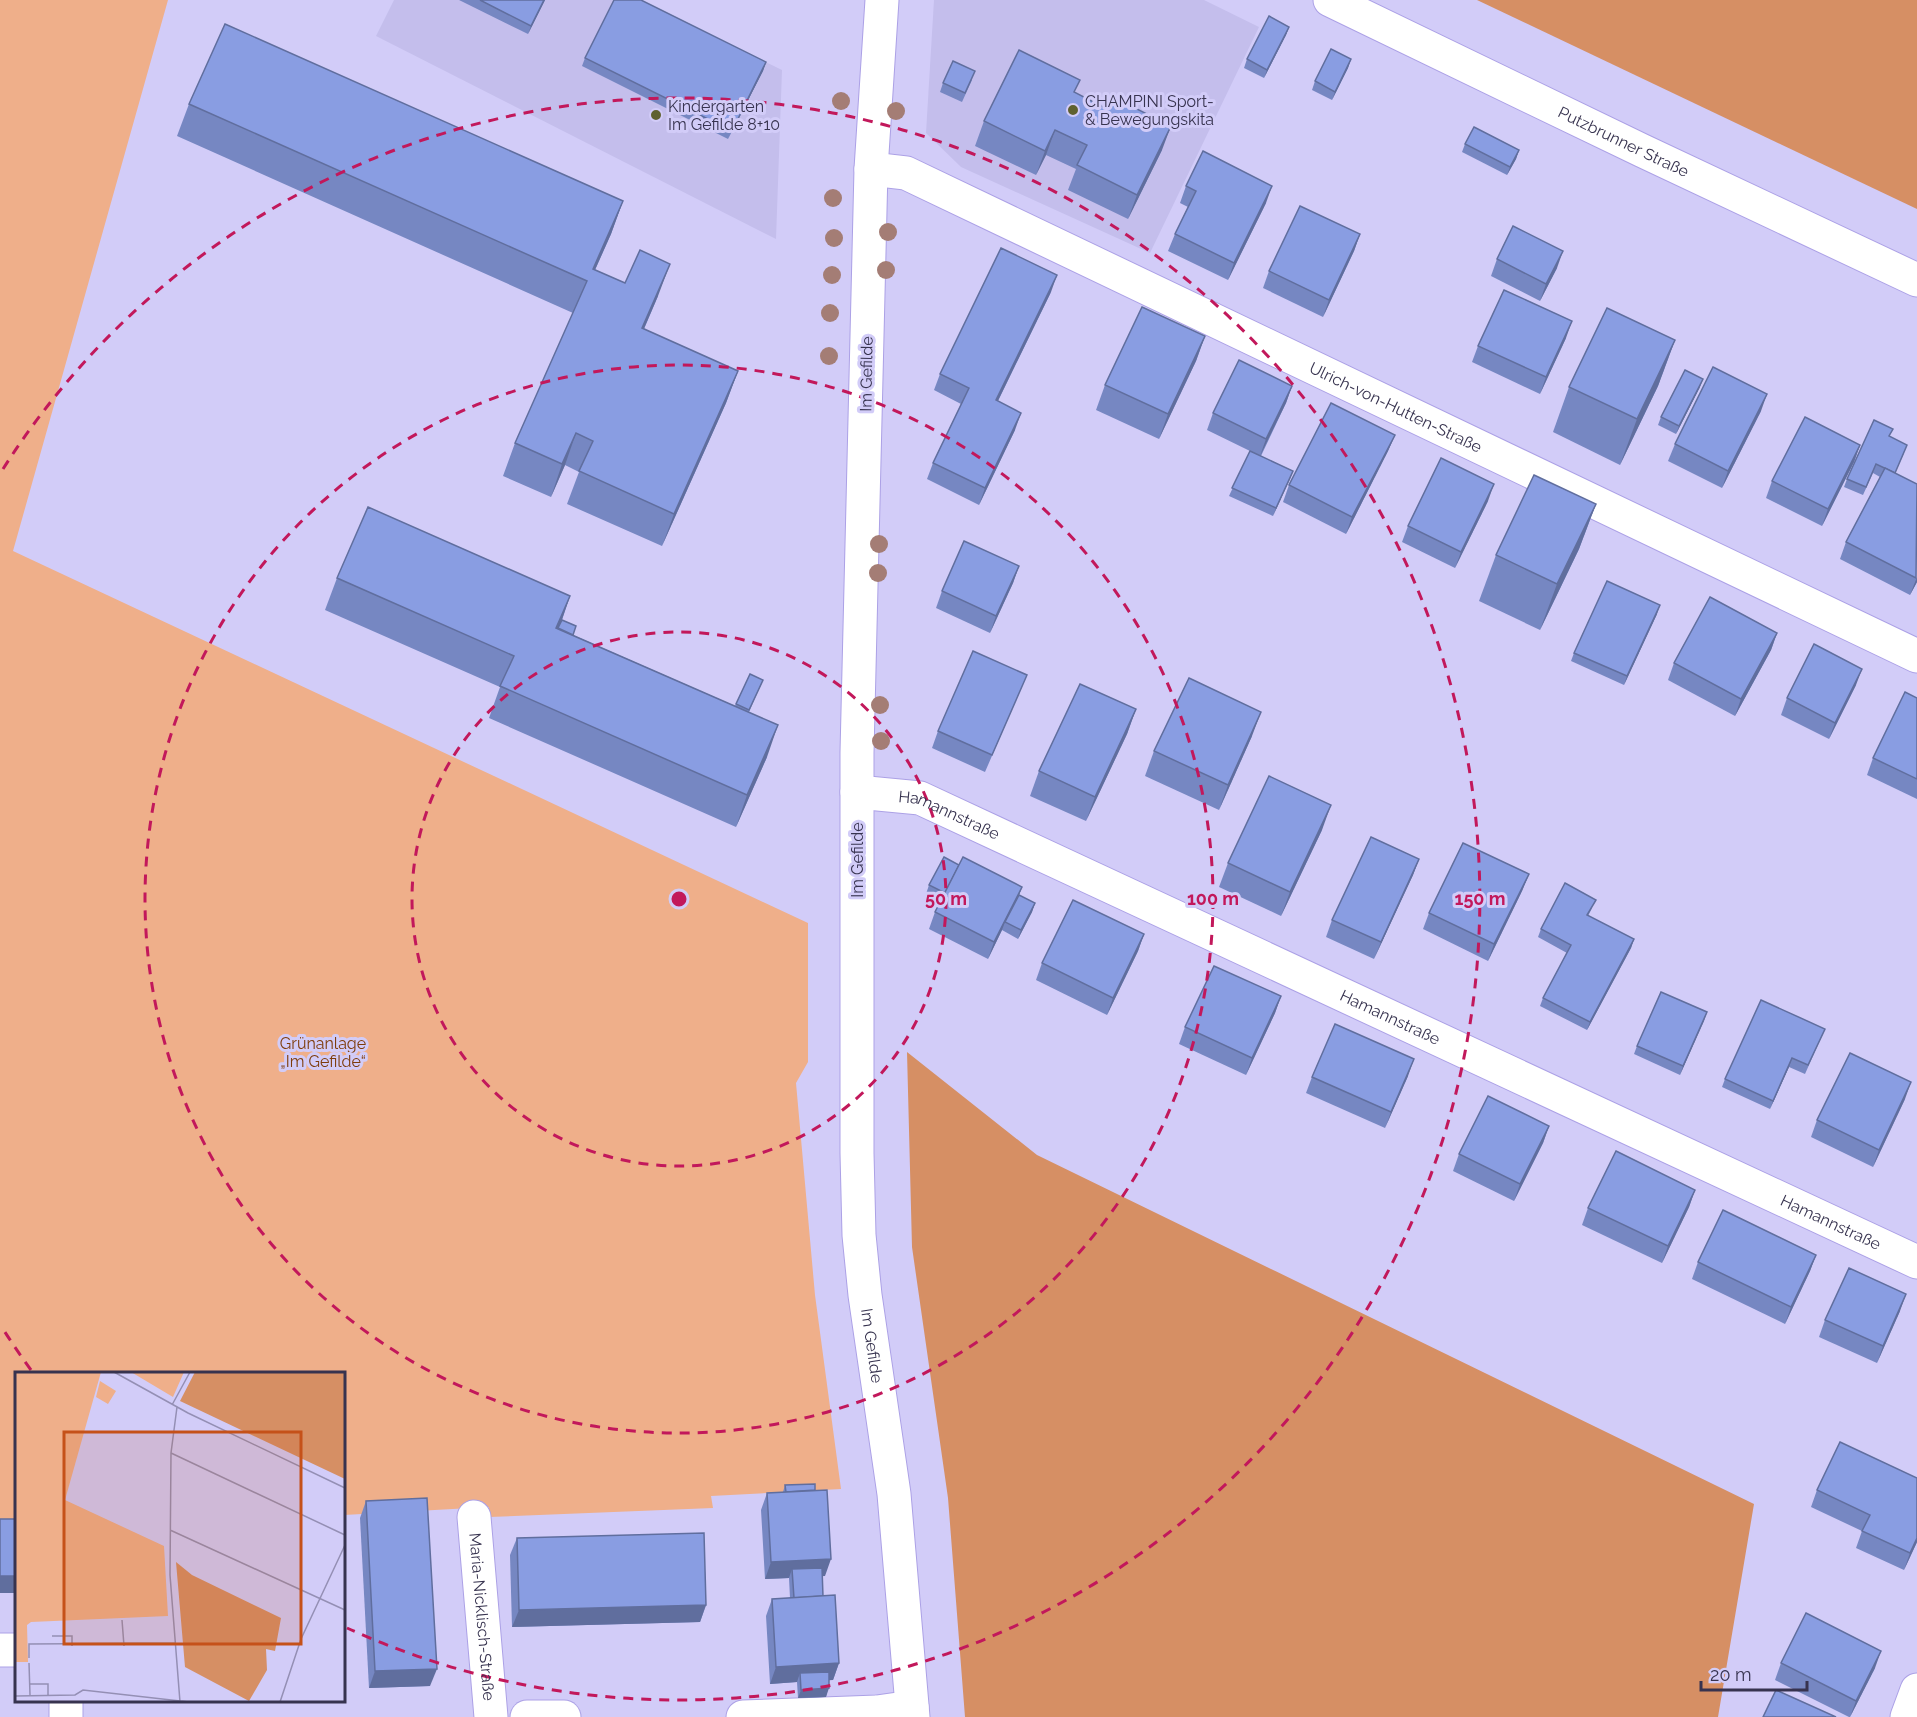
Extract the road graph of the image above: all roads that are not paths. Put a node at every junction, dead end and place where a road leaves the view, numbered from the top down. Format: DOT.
graph roads {
  1 [pos="882,0"];
  2 [pos="1330,0"];
  3 [pos="871,169"];
  4 [pos="1917,280"];
  5 [pos="1917,656"];
  6 [pos="857,792"];
  7 [pos="1917,1262"];
  8 [pos="474,1517"];
  9 [pos="1917,1690"];
  10 [pos="913,1712"];
  11 [pos="490,1717"];
  12 [pos="527,1717"];
  13 [pos="564,1717"];
  14 [pos="743,1717"];
  15 [pos="1908,1717"];
  1 -- 3 [label="street, Im Gefilde"];
  2 -- 4 [label="street, Putzbrunner Straße"];
  3 -- 5 [label="street, Ulrich-von-Hutten-Straße"];
  3 -- 6 [label="street, Im Gefilde"];
  6 -- 7 [label="street, Hamannstraße"];
  6 -- 10 [label="street, Im Gefilde"];
  8 -- 11 [label="street, Maria-Nicklisch-Straße"];
  9 -- 15 [label="street"];
  10 -- 14 [label="street"];
  12 -- 13 [label="street"];
}
